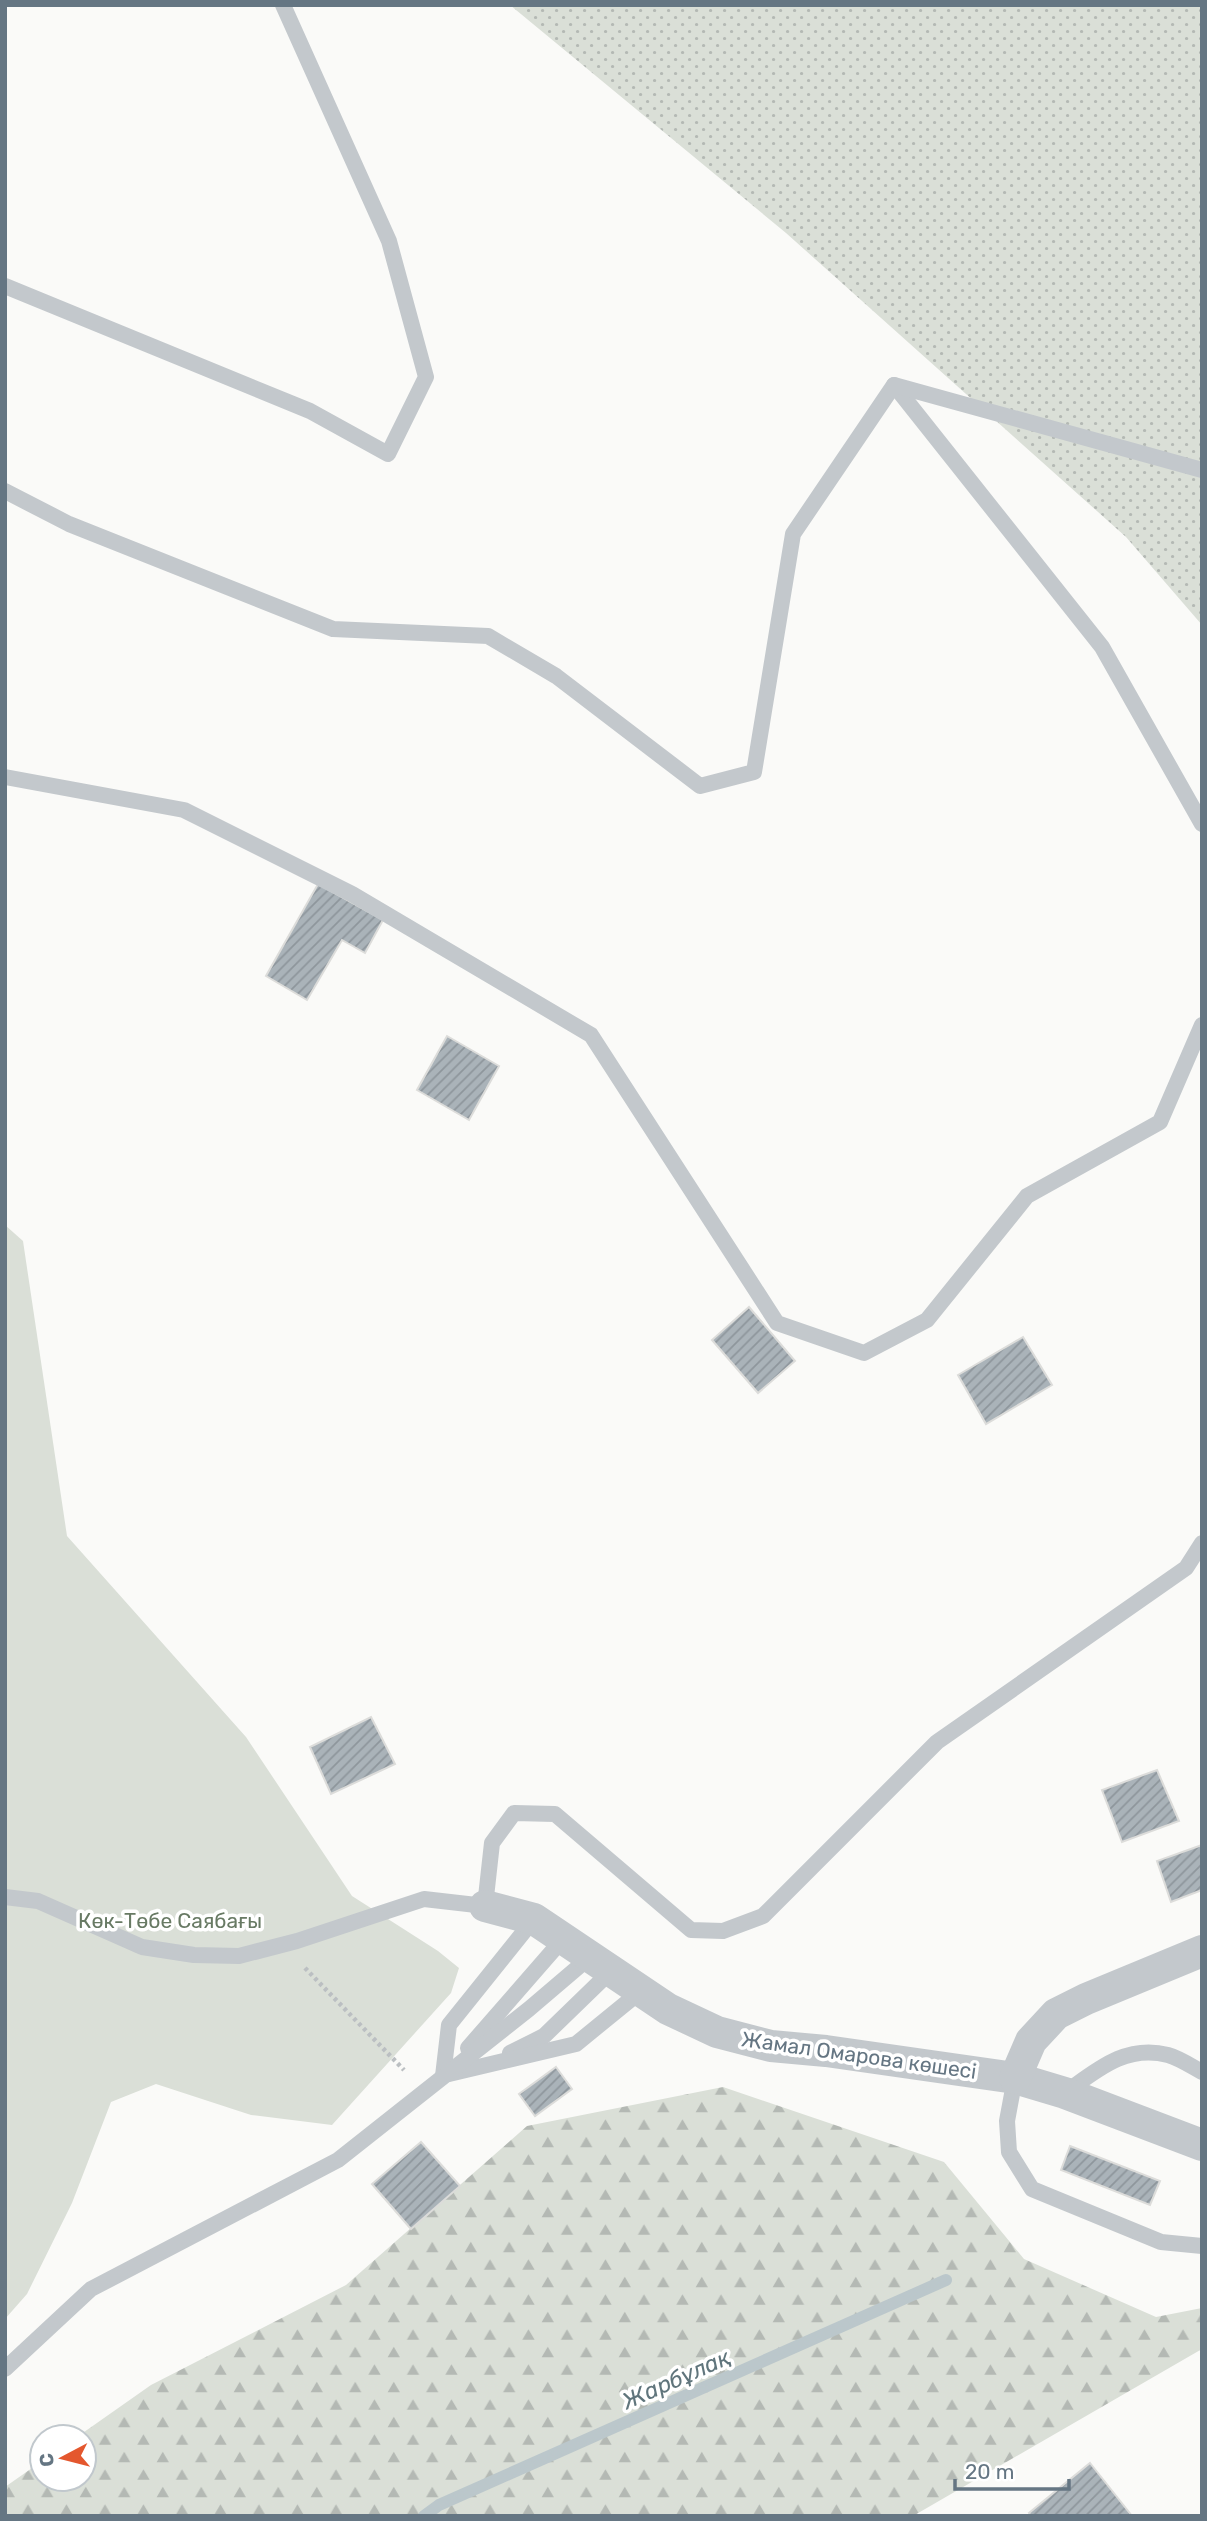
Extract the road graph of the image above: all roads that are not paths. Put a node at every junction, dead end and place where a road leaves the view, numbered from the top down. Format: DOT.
graph roads {
  1 [pos="283,5"];
  2 [pos="5,286"];
  3 [pos="894,385"];
  4 [pos="1202,470"];
  5 [pos="5,491"];
  6 [pos="5,777"];
  7 [pos="1202,824"];
  8 [pos="1202,1025"];
  9 [pos="1202,1543"];
  10 [pos="5,1898"];
  11 [pos="485,1906"];
  12 [pos="534,1919"];
  13 [pos="563,1939"];
  14 [pos="1202,1951"];
  15 [pos="601,1964"];
  16 [pos="641,1991"];
  17 [pos="489,2064"];
  18 [pos="1202,2072"];
  19 [pos="443,2076"];
  20 [pos="1016,2078"];
  21 [pos="1065,2093"];
  22 [pos="1202,2145"];
  23 [pos="1202,2246"];
  24 [pos="5,2369"];
  1 -- 2 [label="lane"];
  3 -- 4 [label="lane"];
  3 -- 5 [label="lane"];
  3 -- 7 [label="lane"];
  6 -- 8 [label="lane"];
  9 -- 11 [label="lane"];
  10 -- 11 [label="lane"];
  11 -- 12 [label="street, Жамал Омарова көшесі"];
  12 -- 13 [label="street, Жамал Омарова көшесі"];
  12 -- 19 [label="lane"];
  13 -- 15 [label="street, Жамал Омарова көшесі"];
  13 -- 19 [label="lane"];
  14 -- 20 [label="street"];
  15 -- 16 [label="street, Жамал Омарова көшесі"];
  15 -- 17 [label="lane"];
  15 -- 19 [label="lane"];
  16 -- 17 [label="lane"];
  16 -- 20 [label="street, Жамал Омарова көшесі"];
  17 -- 19 [label="lane"];
  18 -- 21 [label="lane"];
  19 -- 24 [label="lane"];
  20 -- 21 [label="street, Жамал Омарова көшесі"];
  20 -- 23 [label="lane"];
  21 -- 22 [label="street, Жамал Омарова көшесі"];
}
